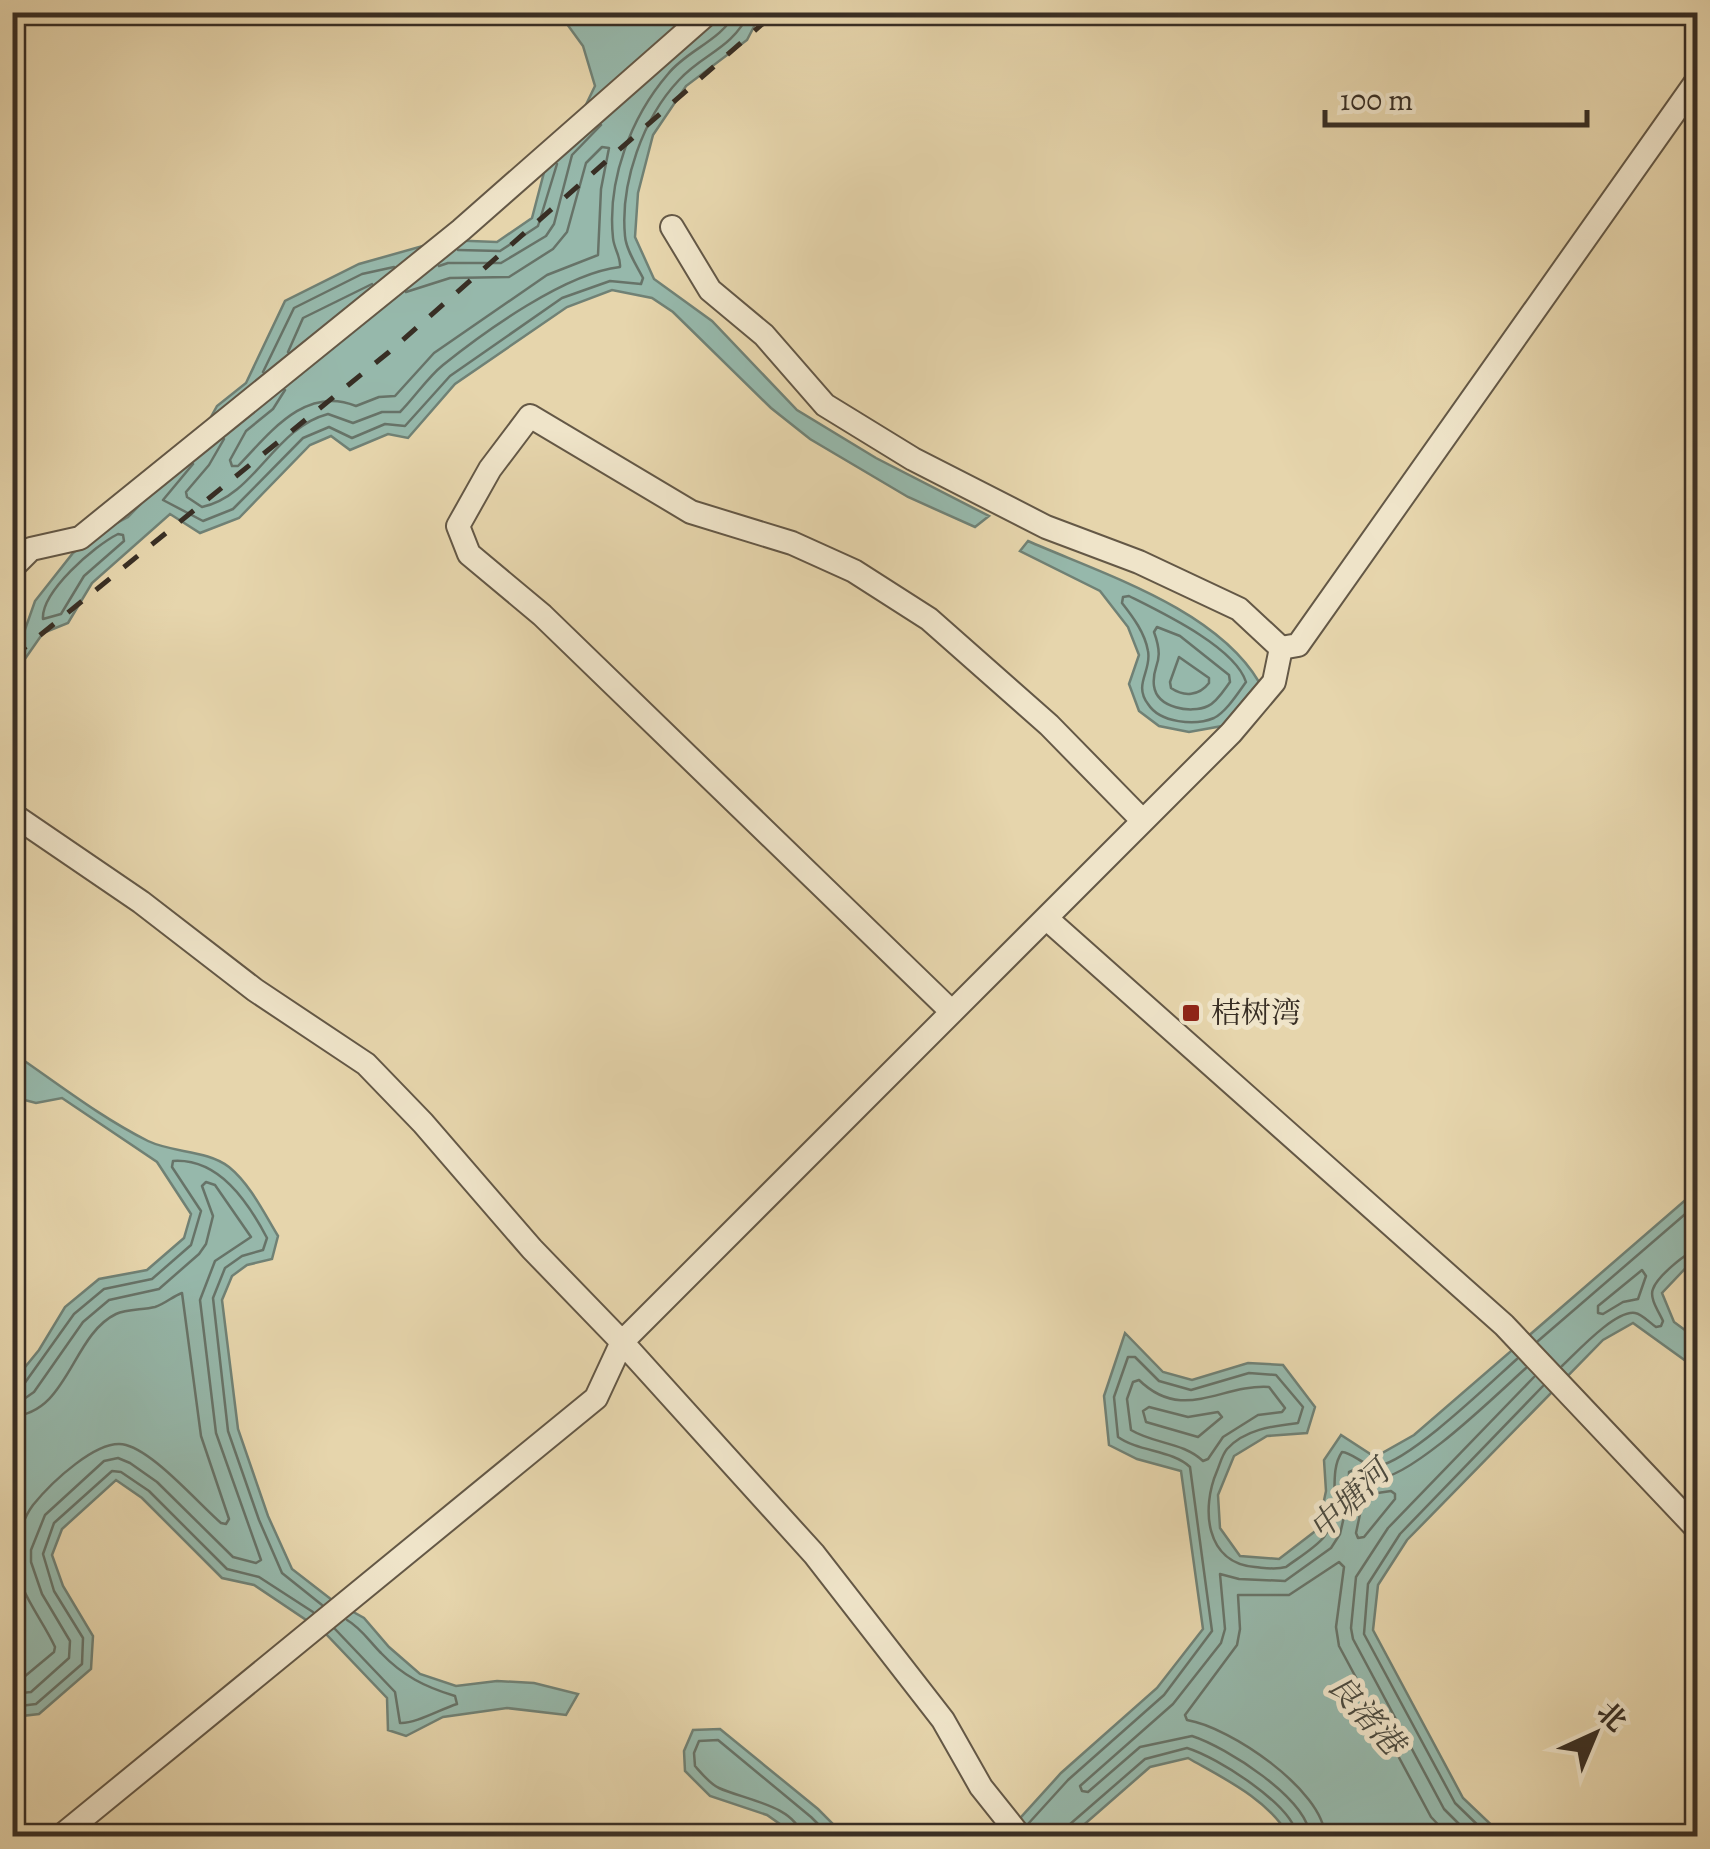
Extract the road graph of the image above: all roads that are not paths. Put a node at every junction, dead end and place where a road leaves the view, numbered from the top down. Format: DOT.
graph roads {
  1 [pos="709,12"];
  2 [pos="1698,78"];
  3 [pos="672,227"];
  4 [pos="12,568"];
  5 [pos="1281,648"];
  6 [pos="12,814"];
  7 [pos="1144,821"];
  8 [pos="1046,918"];
  9 [pos="952,1012"];
  10 [pos="622,1342"];
  11 [pos="1698,1530"];
  12 [pos="62,1836"];
  13 [pos="1020,1836"];
  1 -- 4 [label="street"];
  2 -- 5 [label="street"];
  3 -- 5 [label="street"];
  5 -- 7 [label="street"];
  6 -- 10 [label="street"];
  7 -- 8 [label="street"];
  7 -- 9 [label="street"];
  8 -- 9 [label="street"];
  8 -- 11 [label="street"];
  9 -- 10 [label="street"];
  10 -- 12 [label="street"];
  10 -- 13 [label="street"];
}
